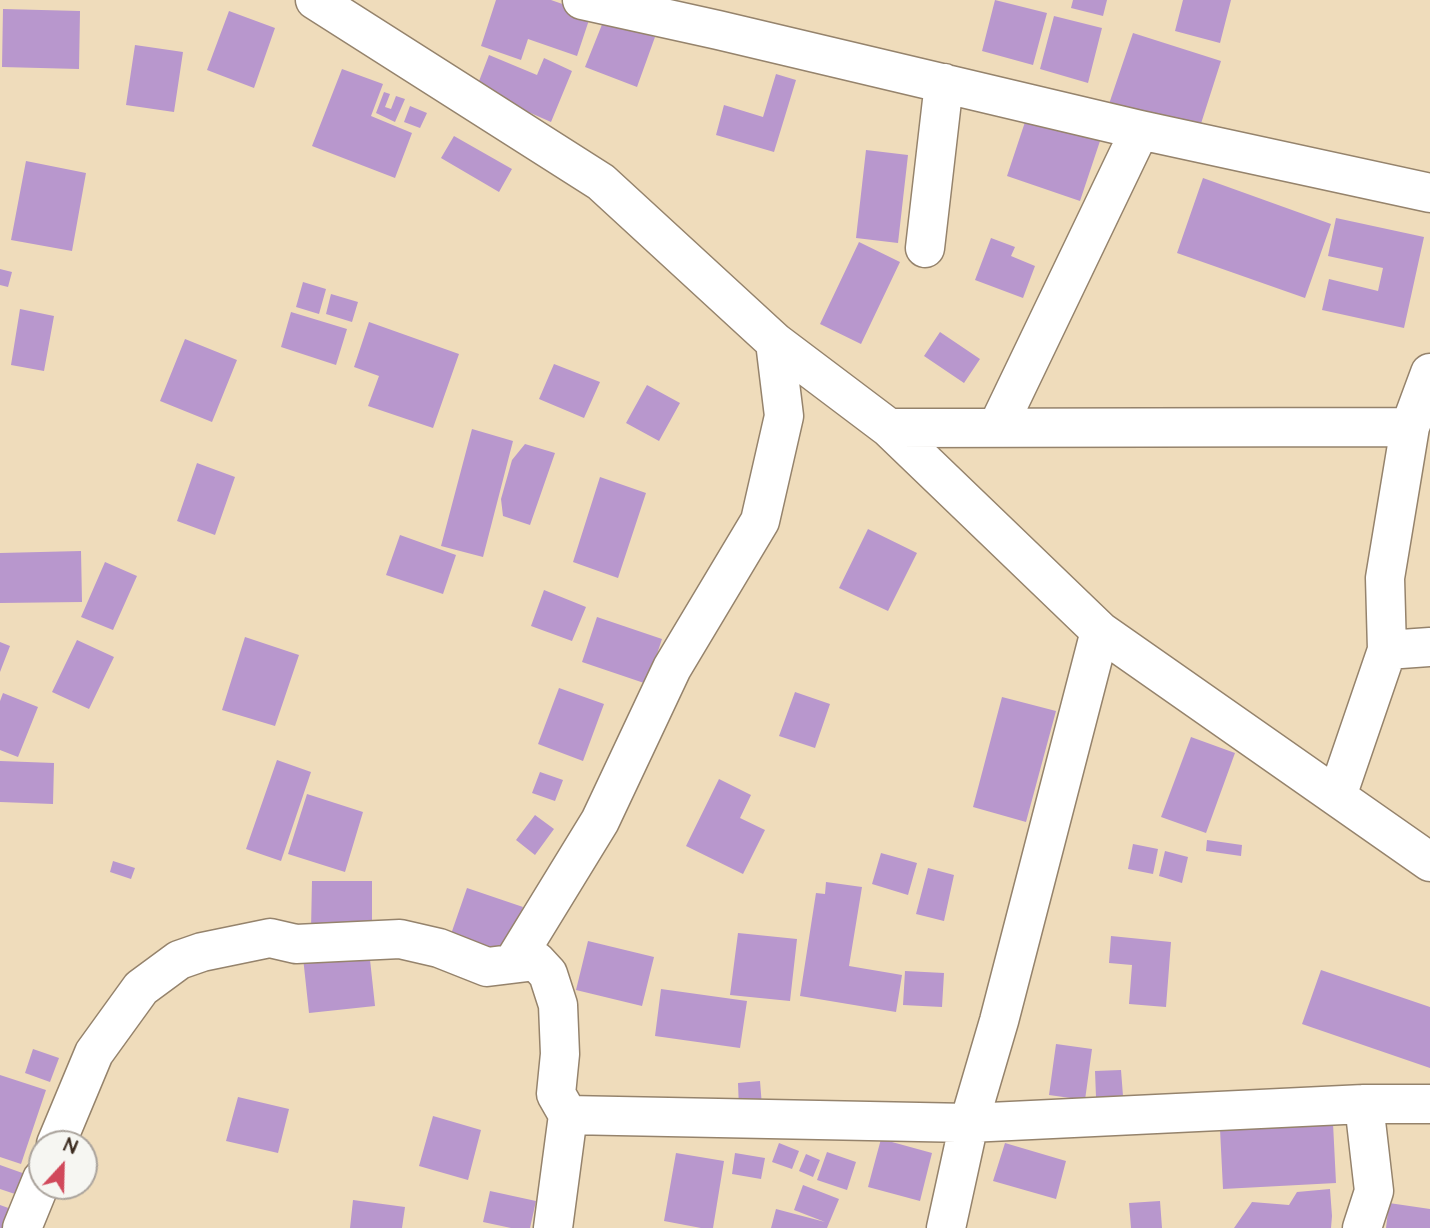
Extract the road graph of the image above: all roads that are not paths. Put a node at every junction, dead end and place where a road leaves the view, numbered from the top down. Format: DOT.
graph roads {
  1 [pos="582,0"];
  2 [pos="318,1"];
  3 [pos="944,83"];
  4 [pos="1140,130"];
  5 [pos="1430,193"];
  6 [pos="925,248"];
  7 [pos="775,342"];
  8 [pos="1430,373"];
  9 [pos="1410,427"];
  10 [pos="890,428"];
  11 [pos="997,428"];
  12 [pos="1100,631"];
  13 [pos="1430,647"];
  14 [pos="1387,650"];
  15 [pos="1337,796"];
  16 [pos="1430,862"];
  17 [pos="513,963"];
  18 [pos="1364,1104"];
  19 [pos="1430,1104"];
  20 [pos="568,1115"];
  21 [pos="969,1123"];
  22 [pos="62,1130"];
  23 [pos="33,1200"];
  24 [pos="22,1228"];
  25 [pos="553,1228"];
  26 [pos="946,1228"];
  27 [pos="1362,1228"];
  1 -- 3 [label="street"];
  2 -- 7 [label="street"];
  3 -- 4 [label="street"];
  3 -- 6 [label="street"];
  4 -- 5 [label="street"];
  4 -- 11 [label="street"];
  7 -- 10 [label="street"];
  7 -- 17 [label="street"];
  8 -- 9 [label="street"];
  9 -- 11 [label="street"];
  9 -- 14 [label="street"];
  10 -- 11 [label="street"];
  10 -- 12 [label="street"];
  12 -- 15 [label="street"];
  12 -- 21 [label="street"];
  13 -- 14 [label="street"];
  14 -- 15 [label="street"];
  15 -- 16 [label="street"];
  17 -- 20 [label="street"];
  17 -- 22 [label="street"];
  18 -- 19 [label="street"];
  18 -- 21 [label="street"];
  18 -- 27 [label="street"];
  20 -- 21 [label="street"];
  20 -- 25 [label="street"];
  21 -- 26 [label="street"];
  23 -- 24 [label="street"];
}
